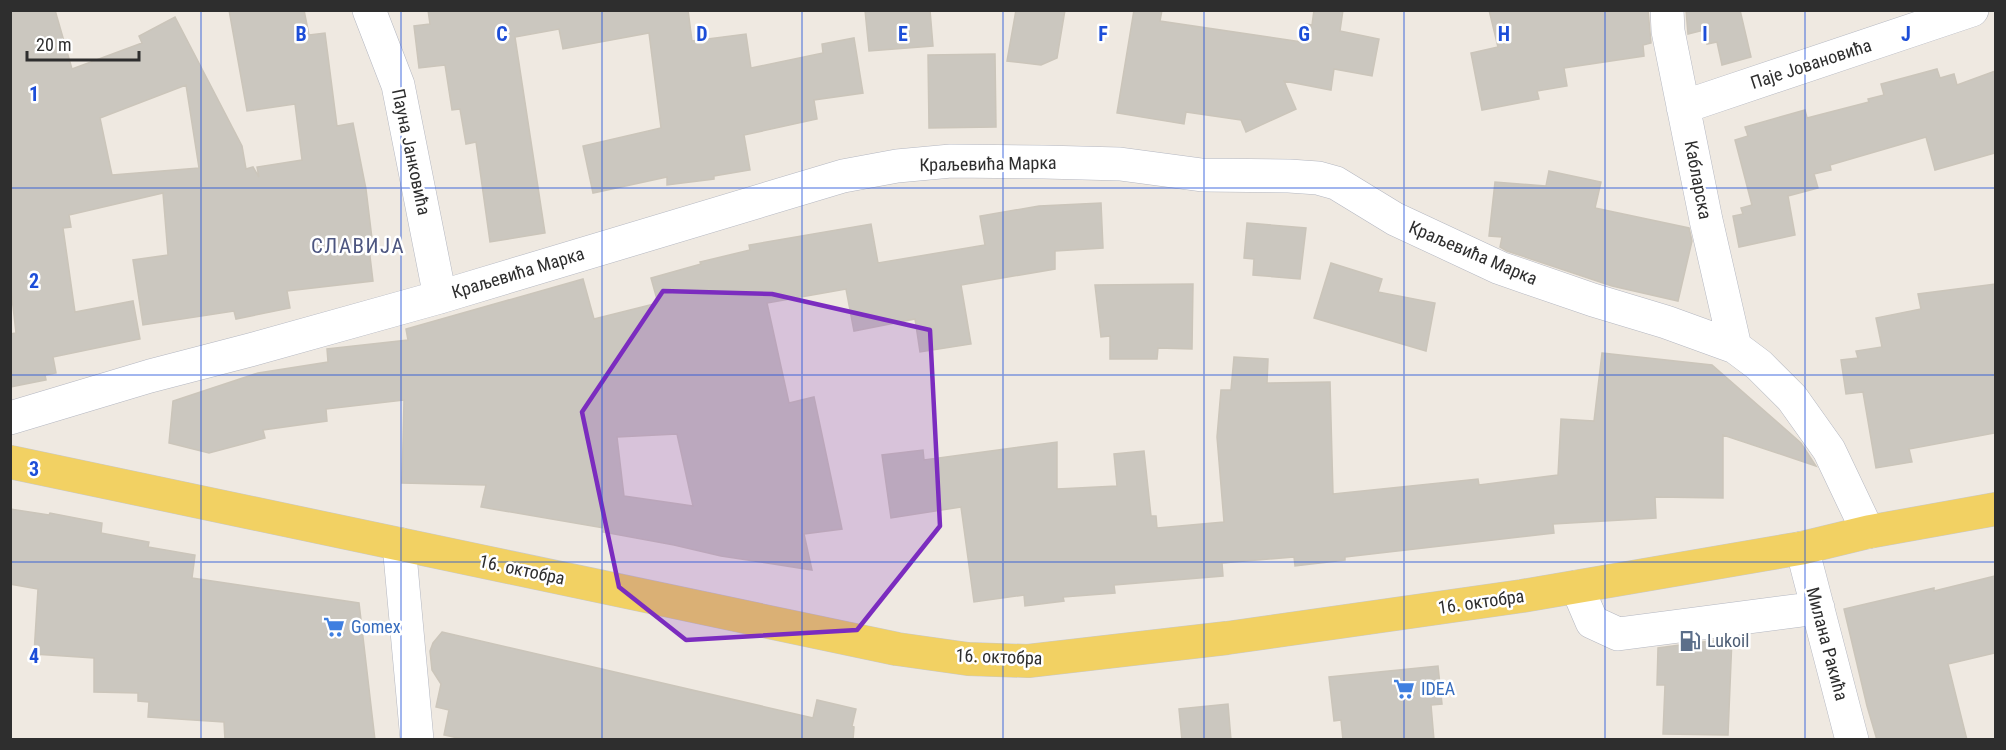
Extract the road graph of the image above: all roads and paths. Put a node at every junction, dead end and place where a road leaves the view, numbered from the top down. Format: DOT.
graph roads {
  1 [pos="369,10"];
  2 [pos="1667,10"];
  3 [pos="1972,10"];
  4 [pos="1683,107"];
  5 [pos="440,297"];
  6 [pos="1735,347"];
  7 [pos="10,418"];
  8 [pos="10,462"];
  9 [pos="1995,509"];
  10 [pos="1868,532"];
  11 [pos="399,544"];
  12 [pos="1802,548"];
  13 [pos="1577,587"];
  14 [pos="1818,608"];
  15 [pos="417,740"];
  16 [pos="1852,740"];
  1 -- 5 [label="street, Пауна Јанковића"];
  2 -- 4 [label="street, Кабларска"];
  3 -- 4 [label="street, Паје Јовановића"];
  4 -- 6 [label="street, Кабларска"];
  5 -- 6 [label="street, Краљевића Марка"];
  5 -- 7 [label="street, Краљевића Марка"];
  6 -- 10 [label="street, Краљевића Марка"];
  8 -- 11 [label="main road, 16. октобра"];
  9 -- 10 [label="main road, 16. октобра"];
  10 -- 12 [label="main road, 16. октобра"];
  11 -- 13 [label="main road, 16. октобра"];
  11 -- 15 [label="street"];
  12 -- 13 [label="main road, 16. октобра"];
  12 -- 14 [label="street, Милана Ракића"];
  13 -- 14 [label="street"];
  14 -- 16 [label="street, Милана Ракића"];
}
